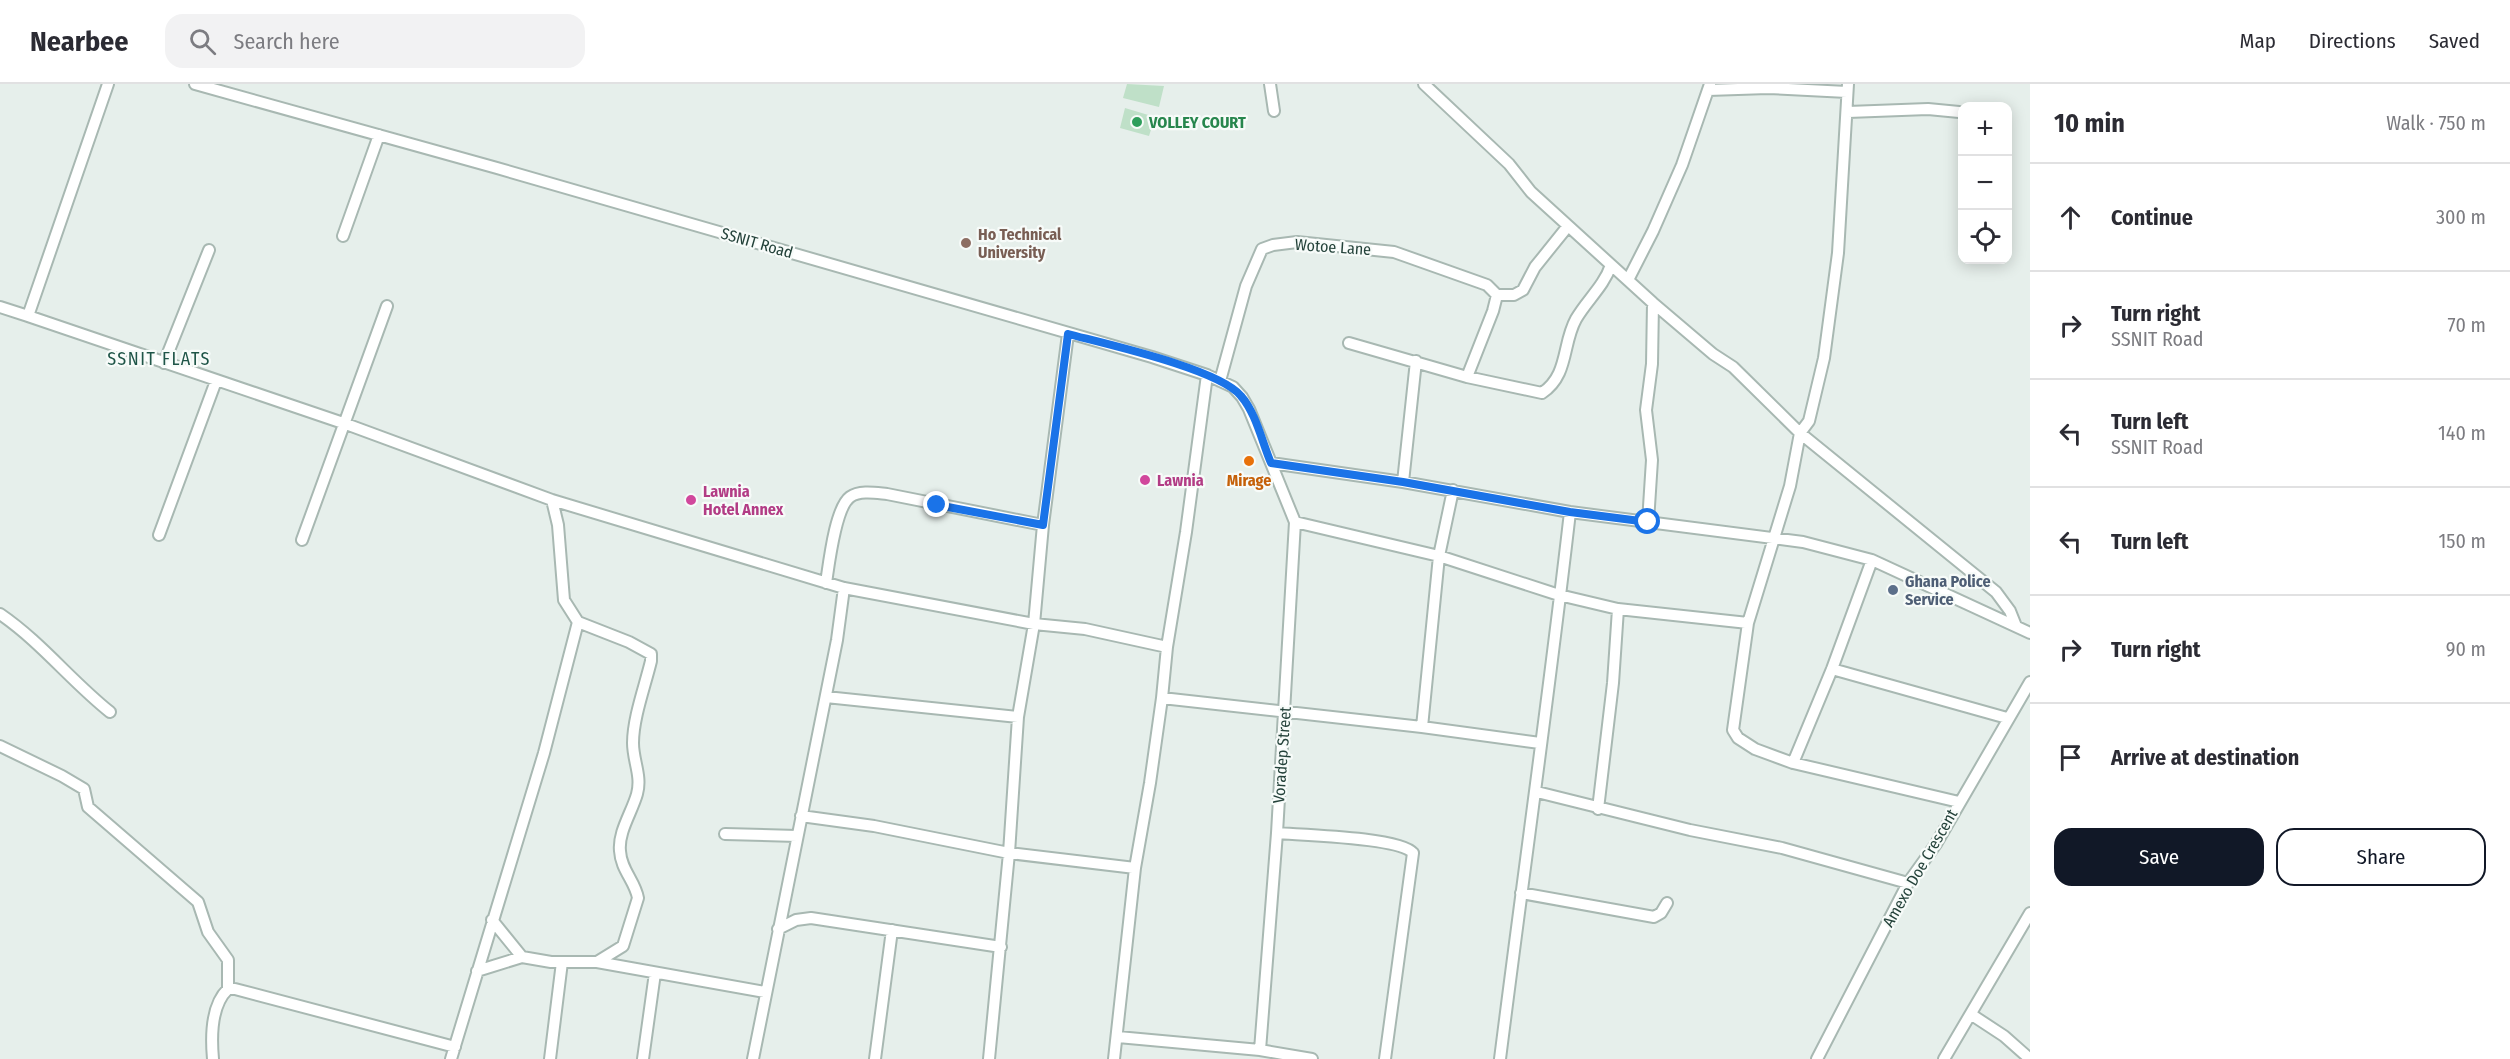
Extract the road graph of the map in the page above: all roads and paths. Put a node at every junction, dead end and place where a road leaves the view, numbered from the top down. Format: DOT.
graph roads {
  1 [pos="108,84"];
  2 [pos="195,84"];
  3 [pos="1270,84"];
  4 [pos="1424,84"];
  5 [pos="1708,87"];
  6 [pos="1847,88"];
  7 [pos="1274,111"];
  8 [pos="1848,112"];
  9 [pos="1958,112"];
  10 [pos="379,135"];
  11 [pos="1568,226"];
  12 [pos="343,236"];
  13 [pos="208,250"];
  14 [pos="1611,265"];
  15 [pos="1628,280"];
  16 [pos="1497,295"];
  17 [pos="1653,303"];
  18 [pos="387,306"];
  19 [pos="0,307"];
  20 [pos="28,316"];
  21 [pos="1068,334"];
  22 [pos="1349,342"];
  23 [pos="1416,361"];
  24 [pos="164,363"];
  25 [pos="1207,375"];
  26 [pos="1467,377"];
  27 [pos="216,381"];
  28 [pos="1220,381"];
  29 [pos="346,424"];
  30 [pos="1800,433"];
  31 [pos="1271,463"];
  32 [pos="1403,482"];
  33 [pos="1453,490"];
  34 [pos="552,500"];
  35 [pos="1570,512"];
  36 [pos="1295,522"];
  37 [pos="1648,522"];
  38 [pos="1043,525"];
  39 [pos="159,535"];
  40 [pos="1776,538"];
  41 [pos="302,540"];
  42 [pos="1439,556"];
  43 [pos="1872,560"];
  44 [pos="826,583"];
  45 [pos="844,588"];
  46 [pos="1559,595"];
  47 [pos="1618,609"];
  48 [pos="0,614"];
  49 [pos="578,622"];
  50 [pos="1748,623"];
  51 [pos="1034,624"];
  52 [pos="2016,626"];
  53 [pos="2030,633"];
  54 [pos="1167,647"];
  55 [pos="1832,669"];
  56 [pos="2030,682"];
  57 [pos="826,697"];
  58 [pos="1162,699"];
  59 [pos="110,712"];
  60 [pos="1285,713"];
  61 [pos="1018,717"];
  62 [pos="2007,718"];
  63 [pos="1422,727"];
  64 [pos="1540,743"];
  65 [pos="0,746"];
  66 [pos="1793,763"];
  67 [pos="1537,792"];
  68 [pos="1959,802"];
  69 [pos="1598,808"];
  70 [pos="801,816"];
  71 [pos="1278,833"];
  72 [pos="725,834"];
  73 [pos="797,836"];
  74 [pos="1009,853"];
  75 [pos="1135,868"];
  76 [pos="1908,883"];
  77 [pos="1521,893"];
  78 [pos="1668,903"];
  79 [pos="2030,915"];
  80 [pos="492,920"];
  81 [pos="778,929"];
  82 [pos="892,930"];
  83 [pos="1001,947"];
  84 [pos="522,957"];
  85 [pos="562,962"];
  86 [pos="597,962"];
  87 [pos="477,971"];
  88 [pos="654,973"];
  89 [pos="228,989"];
  90 [pos="765,992"];
  91 [pos="1972,1016"];
  92 [pos="1118,1037"];
  93 [pos="455,1047"];
  94 [pos="1260,1050"];
  95 [pos="1244,1054"];
  96 [pos="213,1059"];
  97 [pos="451,1059"];
  98 [pos="550,1059"];
  99 [pos="643,1059"];
  100 [pos="753,1059"];
  101 [pos="875,1059"];
  102 [pos="989,1059"];
  103 [pos="1114,1059"];
  104 [pos="1312,1059"];
  105 [pos="1385,1059"];
  106 [pos="1500,1059"];
  107 [pos="1817,1059"];
  108 [pos="1944,1059"];
  109 [pos="2030,1059"];
  1 -- 20 [label="street"];
  2 -- 10 [label="street, SSNIT Road"];
  3 -- 7 [label="street"];
  4 -- 11 [label="street"];
  5 -- 6 [label="street"];
  5 -- 15 [label="street"];
  6 -- 8 [label="street"];
  8 -- 9 [label="street"];
  8 -- 30 [label="street"];
  10 -- 12 [label="street"];
  10 -- 21 [label="street, SSNIT Road"];
  11 -- 14 [label="street"];
  11 -- 16 [label="street"];
  13 -- 24 [label="street"];
  14 -- 15 [label="street"];
  14 -- 26 [label="street"];
  15 -- 17 [label="street"];
  16 -- 26 [label="street"];
  16 -- 28 [label="street, Wotoe Lane"];
  17 -- 30 [label="street"];
  17 -- 37 [label="street"];
  18 -- 29 [label="street"];
  19 -- 20 [label="street"];
  20 -- 24 [label="street"];
  21 -- 25 [label="street, SSNIT Road"];
  21 -- 38 [label="street"];
  22 -- 23 [label="street"];
  23 -- 26 [label="street"];
  23 -- 32 [label="street"];
  24 -- 27 [label="street"];
  25 -- 28 [label="street, SSNIT Road"];
  25 -- 54 [label="street"];
  27 -- 29 [label="street"];
  27 -- 39 [label="street"];
  28 -- 31 [label="street, SSNIT Road"];
  29 -- 34 [label="street"];
  29 -- 41 [label="street"];
  30 -- 40 [label="street"];
  30 -- 52 [label="street"];
  31 -- 32 [label="street"];
  31 -- 36 [label="street, Voradep Street"];
  32 -- 33 [label="street"];
  33 -- 35 [label="street"];
  33 -- 42 [label="street"];
  34 -- 44 [label="street"];
  34 -- 49 [label="street"];
  35 -- 37 [label="street"];
  35 -- 46 [label="street"];
  36 -- 42 [label="street"];
  36 -- 60 [label="street, Voradep Street"];
  37 -- 40 [label="street"];
  38 -- 44 [label="street"];
  38 -- 51 [label="street"];
  40 -- 43 [label="street"];
  40 -- 50 [label="street"];
  42 -- 46 [label="street"];
  42 -- 63 [label="street"];
  43 -- 52 [label="street"];
  43 -- 55 [label="street"];
  44 -- 45 [label="street"];
  45 -- 51 [label="street"];
  45 -- 57 [label="street"];
  46 -- 47 [label="street"];
  46 -- 64 [label="street"];
  47 -- 50 [label="street"];
  47 -- 69 [label="street"];
  48 -- 59 [label="street"];
  49 -- 80 [label="street"];
  49 -- 86 [label="street"];
  50 -- 66 [label="street"];
  51 -- 54 [label="street"];
  51 -- 61 [label="street"];
  52 -- 53 [label="street"];
  54 -- 58 [label="street"];
  55 -- 62 [label="street"];
  55 -- 66 [label="street"];
  56 -- 62 [label="street, Amexo Doe Crescent"];
  57 -- 61 [label="street"];
  57 -- 70 [label="street"];
  58 -- 60 [label="street"];
  58 -- 75 [label="street"];
  60 -- 63 [label="street"];
  60 -- 71 [label="street, Voradep Street"];
  61 -- 74 [label="street"];
  62 -- 68 [label="street, Amexo Doe Crescent"];
  63 -- 64 [label="street"];
  64 -- 67 [label="street"];
  65 -- 89 [label="street"];
  66 -- 68 [label="street"];
  67 -- 69 [label="street"];
  67 -- 77 [label="street"];
  68 -- 76 [label="street, Amexo Doe Crescent"];
  69 -- 76 [label="street"];
  70 -- 73 [label="street"];
  70 -- 74 [label="street"];
  71 -- 94 [label="street, Voradep Street"];
  71 -- 105 [label="street"];
  72 -- 73 [label="street"];
  73 -- 81 [label="street"];
  74 -- 75 [label="street"];
  74 -- 83 [label="street"];
  75 -- 92 [label="street"];
  76 -- 107 [label="street, Amexo Doe Crescent"];
  77 -- 78 [label="street"];
  77 -- 106 [label="street"];
  79 -- 91 [label="street"];
  80 -- 84 [label="street"];
  80 -- 87 [label="street"];
  81 -- 82 [label="street"];
  81 -- 90 [label="street"];
  82 -- 83 [label="street"];
  82 -- 101 [label="street"];
  83 -- 102 [label="street"];
  84 -- 85 [label="street"];
  84 -- 87 [label="street"];
  85 -- 86 [label="street"];
  85 -- 98 [label="street"];
  86 -- 88 [label="street"];
  87 -- 93 [label="street"];
  88 -- 90 [label="street"];
  88 -- 99 [label="street"];
  89 -- 93 [label="street"];
  89 -- 96 [label="street"];
  90 -- 100 [label="street"];
  91 -- 108 [label="street"];
  91 -- 109 [label="street"];
  92 -- 95 [label="street"];
  92 -- 103 [label="street"];
  93 -- 97 [label="street"];
  94 -- 95 [label="street"];
  94 -- 104 [label="street"];
}
